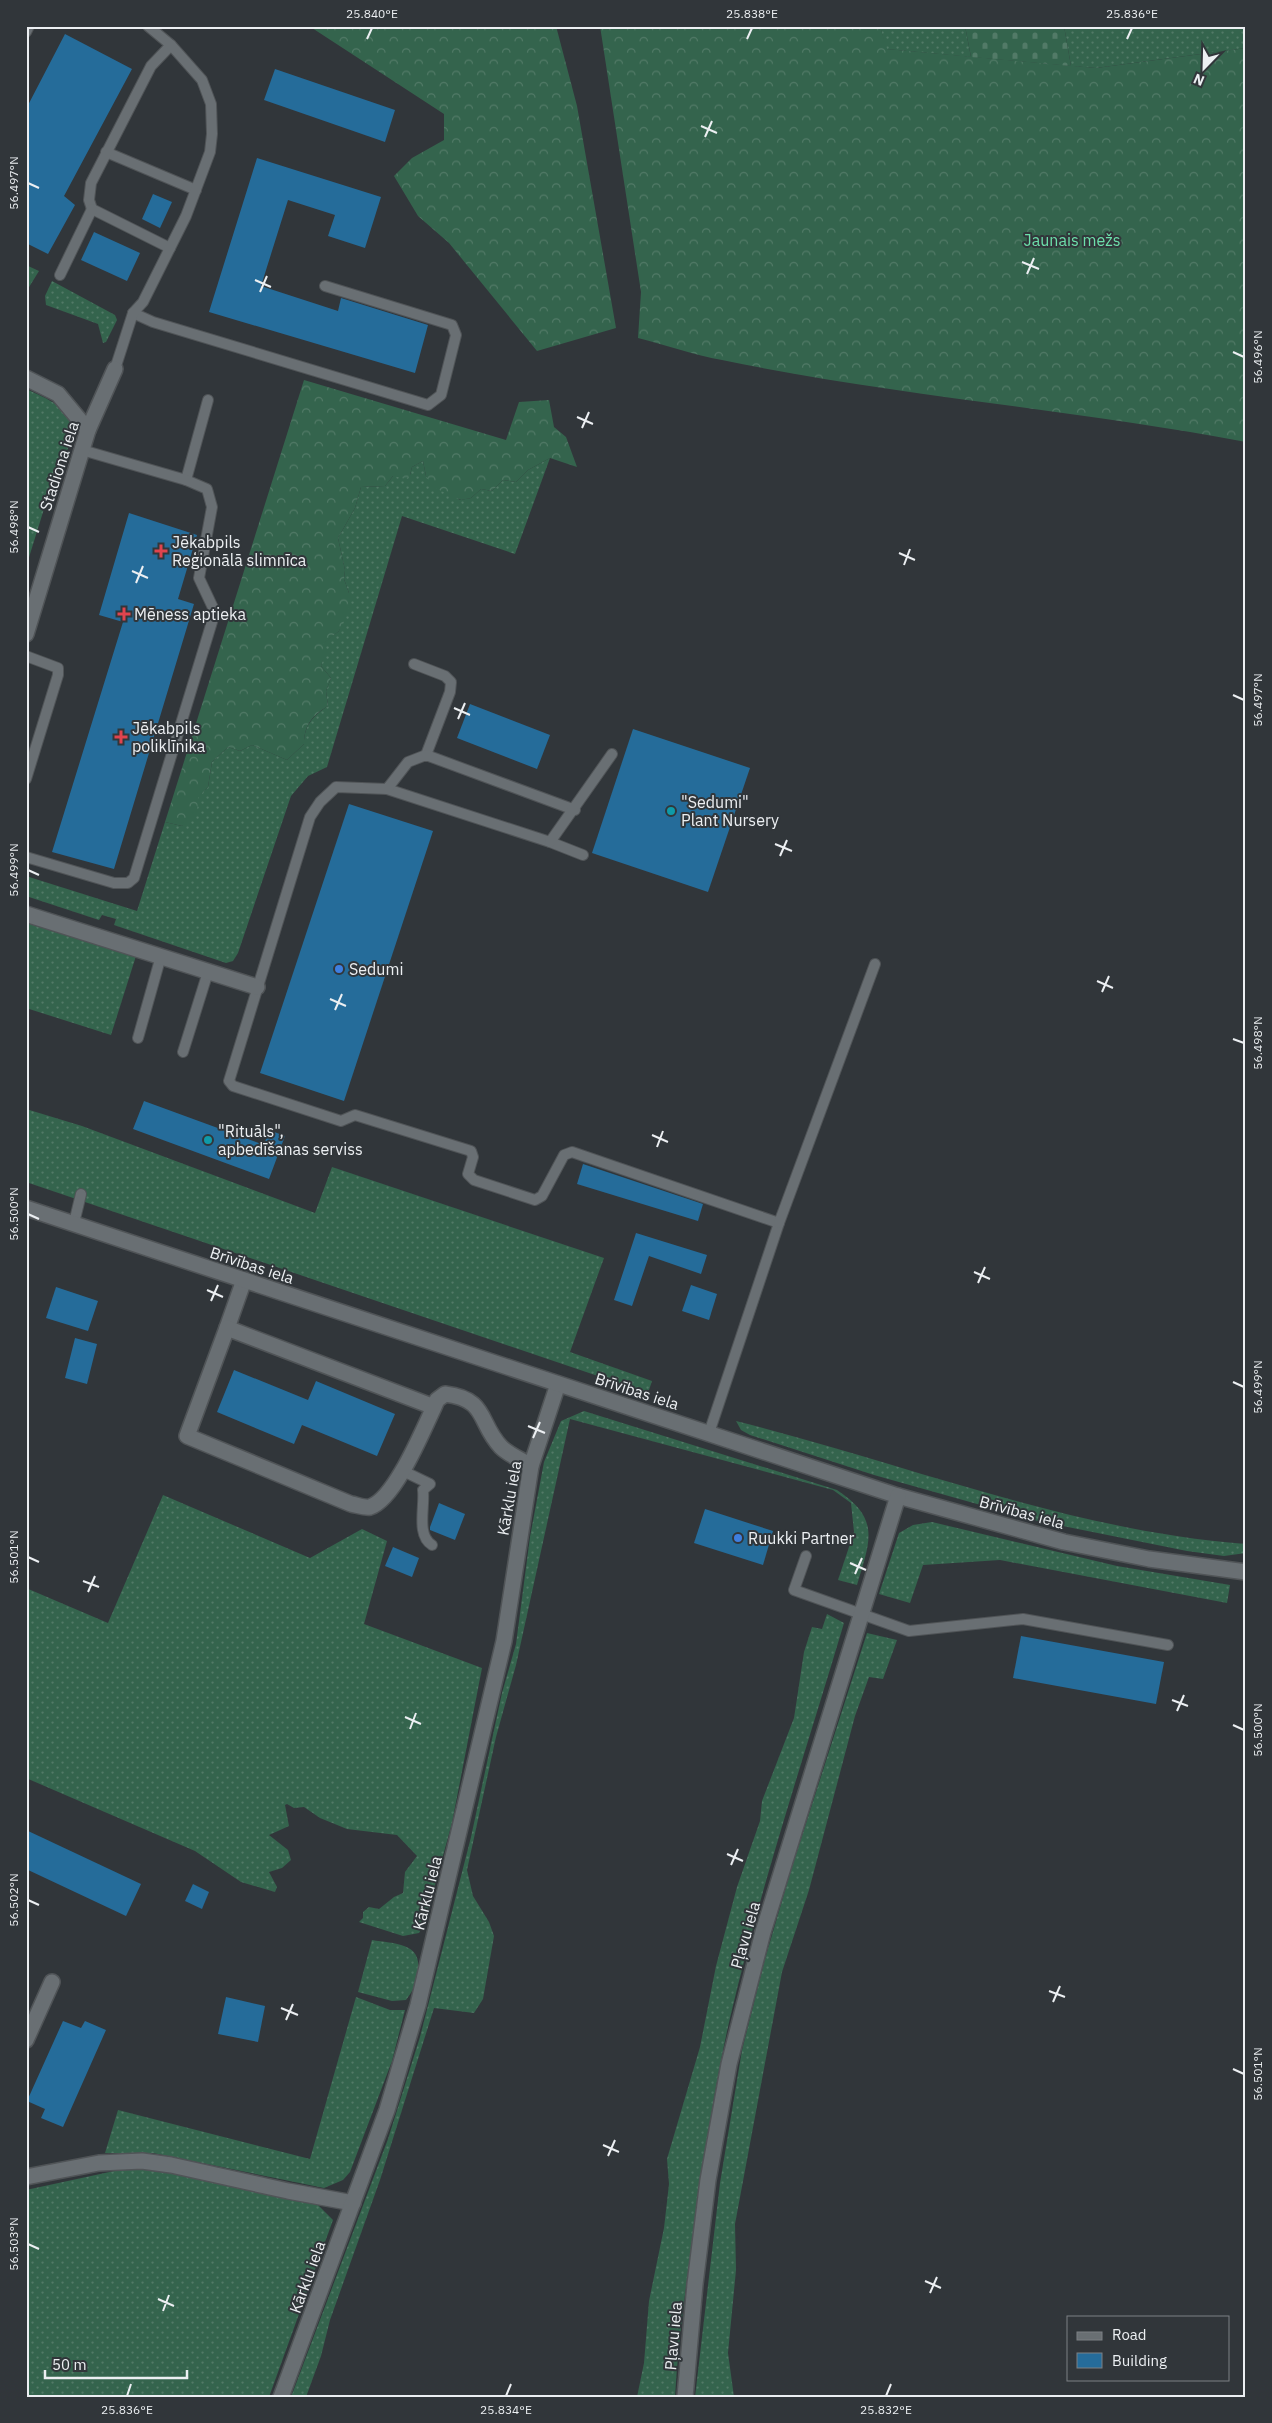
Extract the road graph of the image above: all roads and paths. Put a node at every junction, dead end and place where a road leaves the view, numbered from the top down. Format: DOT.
graph roads {
  1 [pos="30,26"];
  2 [pos="148,26"];
  3 [pos="26,32"];
  4 [pos="171,45"];
  5 [pos="106,152"];
  6 [pos="196,190"];
  7 [pos="92,208"];
  8 [pos="170,248"];
  9 [pos="60,275"];
  10 [pos="326,286"];
  11 [pos="133,313"];
  12 [pos="115,369"];
  13 [pos="26,378"];
  14 [pos="208,400"];
  15 [pos="88,430"];
  16 [pos="82,450"];
  17 [pos="186,480"];
  18 [pos="26,634"];
  19 [pos="26,656"];
  20 [pos="414,664"];
  21 [pos="612,754"];
  22 [pos="426,755"];
  23 [pos="26,779"];
  24 [pos="388,789"];
  25 [pos="575,810"];
  26 [pos="550,842"];
  27 [pos="583,856"];
  28 [pos="26,857"];
  29 [pos="26,914"];
  30 [pos="161,956"];
  31 [pos="875,964"];
  32 [pos="208,972"];
  33 [pos="257,987"];
  34 [pos="138,1038"];
  35 [pos="183,1052"];
  36 [pos="81,1194"];
  37 [pos="26,1208"];
  38 [pos="779,1222"];
  39 [pos="74,1223"];
  40 [pos="244,1280"];
  41 [pos="227,1328"];
  42 [pos="558,1384"];
  43 [pos="434,1407"];
  44 [pos="709,1433"];
  45 [pos="531,1466"];
  46 [pos="403,1471"];
  47 [pos="898,1496"];
  48 [pos="432,1545"];
  49 [pos="806,1556"];
  50 [pos="1246,1572"];
  51 [pos="862,1614"];
  52 [pos="1168,1645"];
  53 [pos="52,1982"];
  54 [pos="26,2040"];
  55 [pos="26,2177"];
  56 [pos="353,2203"];
  57 [pos="281,2397"];
  58 [pos="685,2397"];
  1 -- 3 [label="lane"];
  2 -- 4 [label="lane"];
  4 -- 5 [label="lane"];
  4 -- 6 [label="lane"];
  5 -- 6 [label="lane"];
  5 -- 7 [label="lane"];
  6 -- 8 [label="lane"];
  7 -- 8 [label="lane"];
  7 -- 9 [label="lane"];
  8 -- 11 [label="lane"];
  10 -- 11 [label="lane"];
  11 -- 12 [label="lane"];
  12 -- 15 [label="street, Stadiona iela"];
  13 -- 15 [label="street"];
  14 -- 17 [label="lane"];
  15 -- 16 [label="street, Stadiona iela"];
  16 -- 17 [label="lane"];
  16 -- 18 [label="street, Stadiona iela"];
  17 -- 28 [label="lane"];
  19 -- 23 [label="lane"];
  20 -- 22 [label="lane"];
  21 -- 25 [label="lane"];
  22 -- 24 [label="lane"];
  22 -- 25 [label="lane"];
  24 -- 26 [label="lane"];
  24 -- 33 [label="lane"];
  25 -- 26 [label="lane"];
  26 -- 27 [label="lane"];
  29 -- 30 [label="street"];
  30 -- 32 [label="street"];
  30 -- 34 [label="lane"];
  31 -- 38 [label="lane"];
  32 -- 33 [label="street"];
  32 -- 35 [label="lane"];
  33 -- 38 [label="lane"];
  36 -- 39 [label="lane"];
  37 -- 39 [label="street, Brīvības iela"];
  38 -- 44 [label="lane"];
  39 -- 40 [label="street, Brīvības iela"];
  40 -- 41 [label="street"];
  40 -- 42 [label="street, Brīvības iela"];
  41 -- 43 [label="street"];
  41 -- 46 [label="street"];
  42 -- 44 [label="street, Brīvības iela"];
  42 -- 45 [label="street, Kārklu iela"];
  43 -- 45 [label="street"];
  43 -- 46 [label="street"];
  44 -- 47 [label="street, Brīvības iela"];
  45 -- 56 [label="street, Kārklu iela"];
  46 -- 48 [label="lane"];
  47 -- 50 [label="street, Brīvības iela"];
  47 -- 51 [label="street, Pļavu iela"];
  49 -- 51 [label="lane"];
  51 -- 52 [label="lane"];
  51 -- 58 [label="street, Pļavu iela"];
  53 -- 54 [label="street"];
  55 -- 56 [label="street"];
  56 -- 57 [label="street, Kārklu iela"];
}
